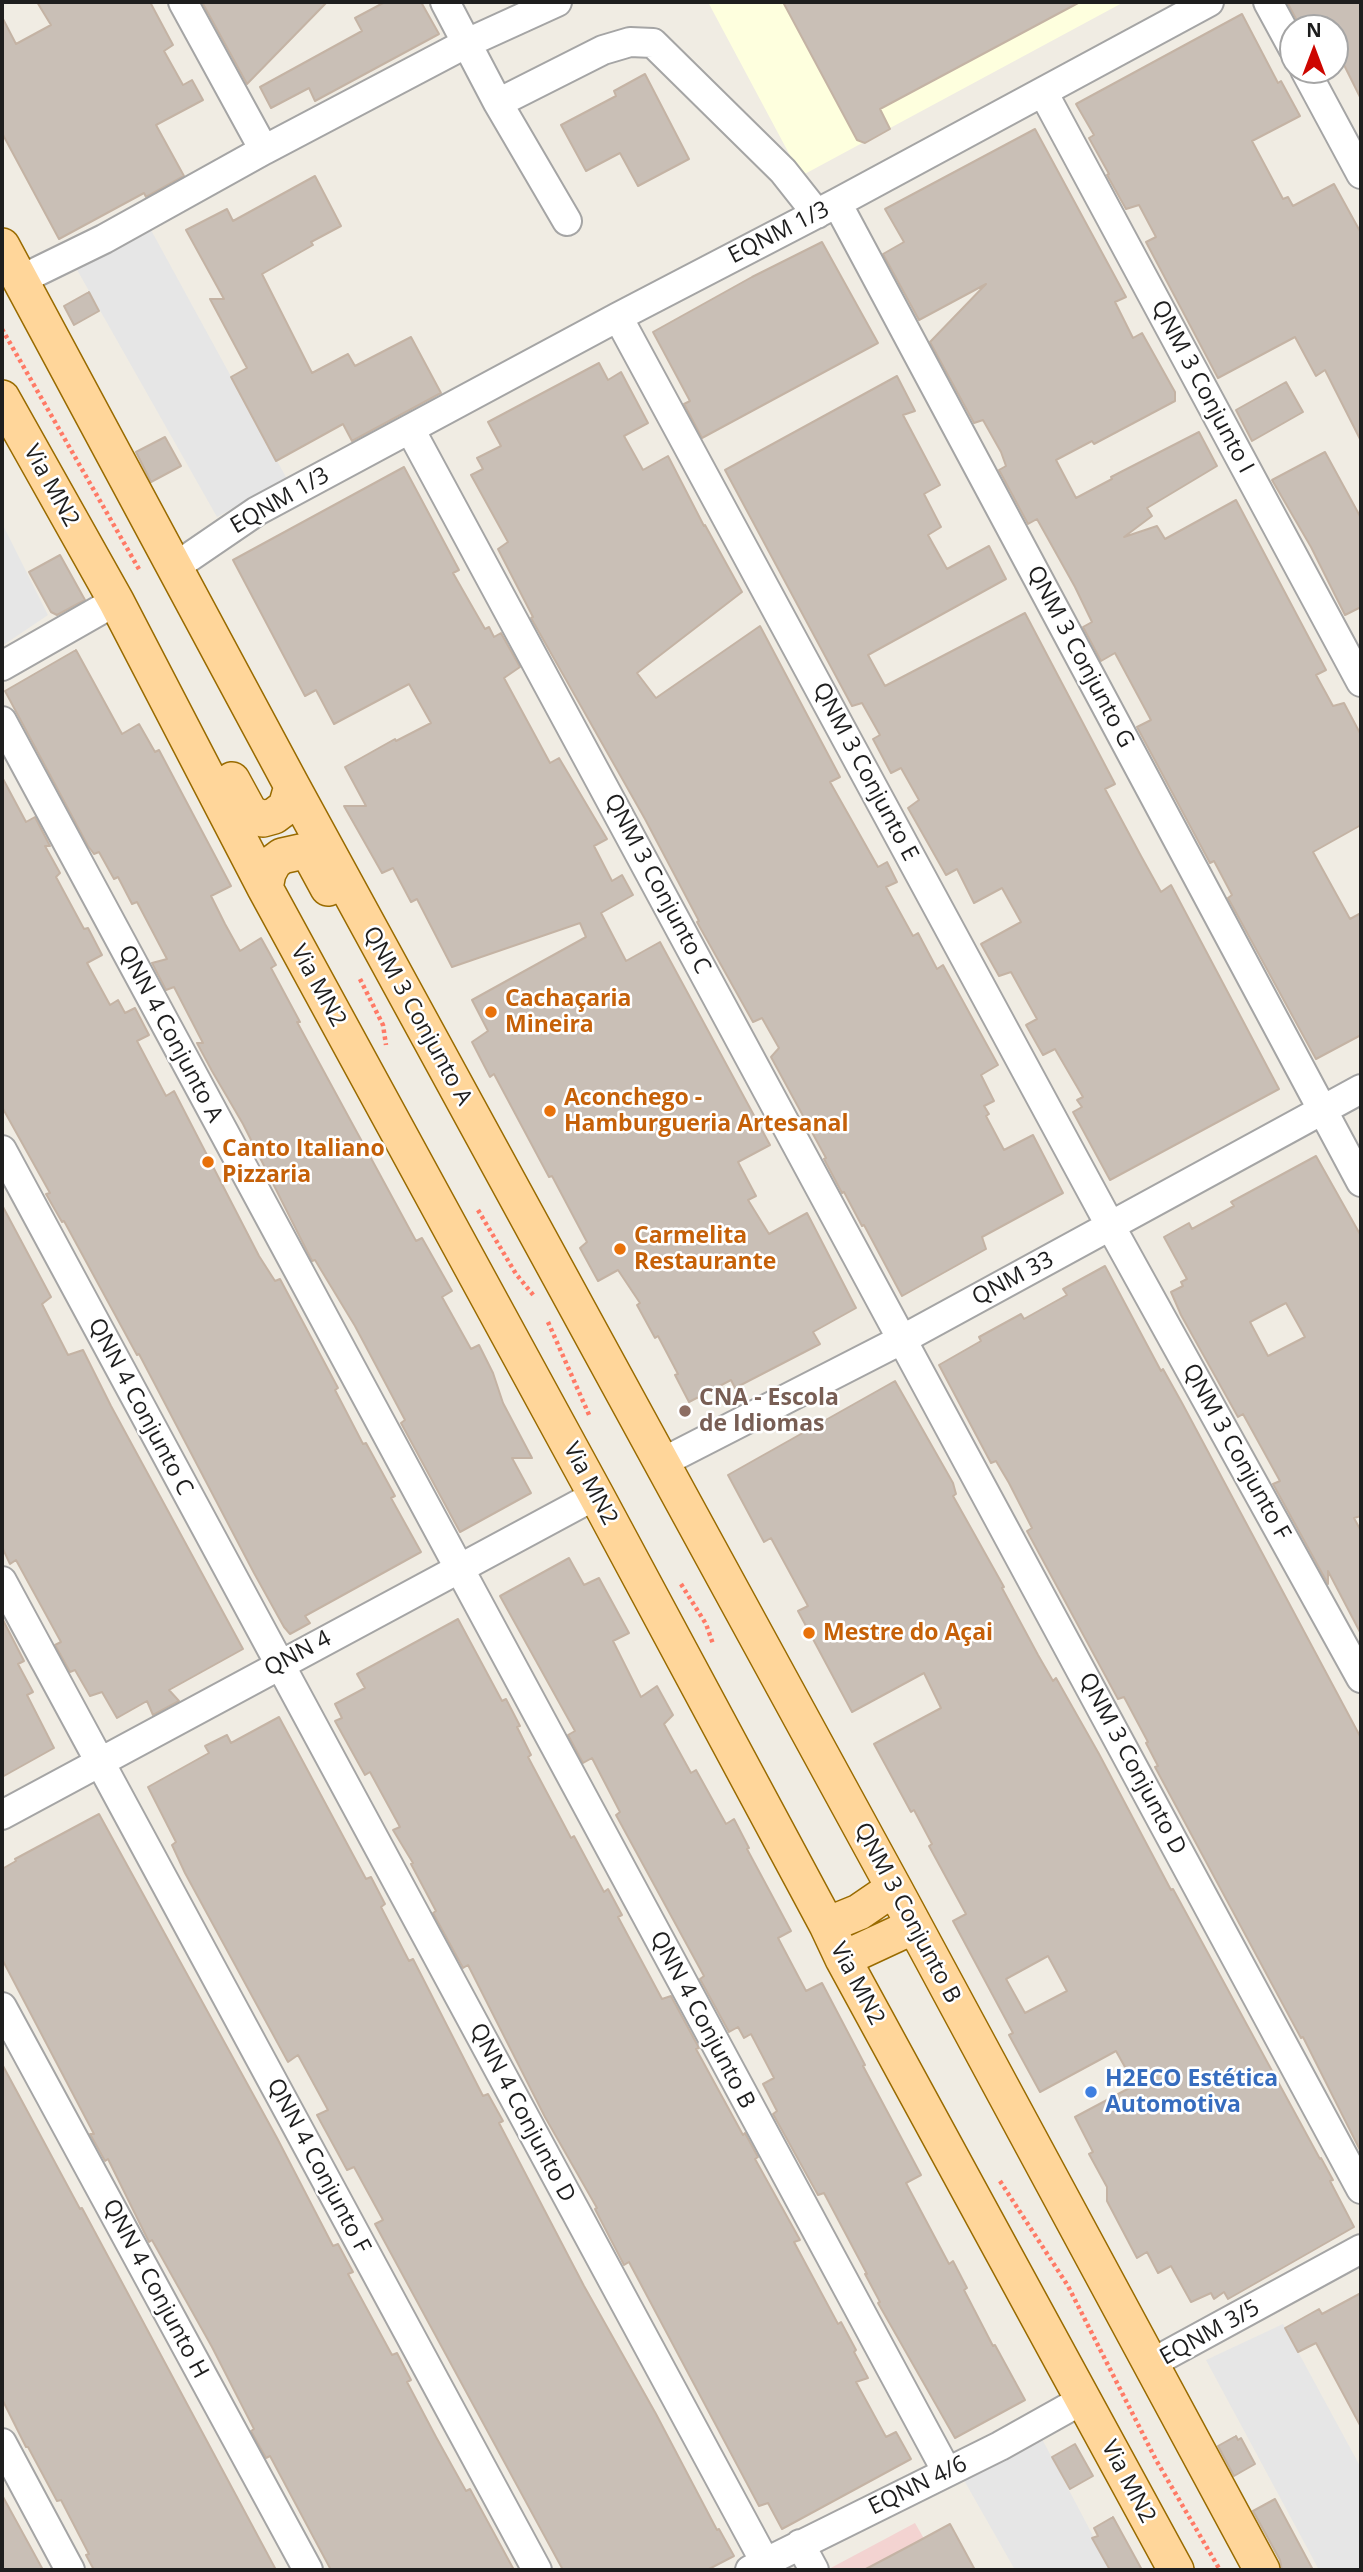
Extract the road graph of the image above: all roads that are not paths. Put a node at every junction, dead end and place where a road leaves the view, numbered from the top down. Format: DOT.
graph roads {
  1 [pos="183,2"];
  2 [pos="445,2"];
  3 [pos="557,2"];
  4 [pos="1209,2"];
  5 [pos="1268,2"];
  6 [pos="1279,22"];
  7 [pos="467,43"];
  8 [pos="1313,84"];
  9 [pos="1043,92"];
  10 [pos="498,103"];
  11 [pos="264,150"];
  12 [pos="1361,174"];
  13 [pos="827,209"];
  14 [pos="567,221"];
  15 [pos="2,246"];
  16 [pos="20,281"];
  17 [pos="618,317"];
  18 [pos="2,398"];
  19 [pos="410,429"];
  20 [pos="175,567"];
  21 [pos="109,589"];
  22 [pos="2,666"];
  23 [pos="1361,682"];
  24 [pos="2,721"];
  25 [pos="292,786"];
  26 [pos="265,888"];
  27 [pos="456,1087"];
  28 [pos="1361,1089"];
  29 [pos="1323,1111"];
  30 [pos="2,1150"];
  31 [pos="1361,1182"];
  32 [pos="1111,1227"];
  33 [pos="903,1339"];
  34 [pos="661,1463"];
  35 [pos="596,1494"];
  36 [pos="458,1568"];
  37 [pos="2,1581"];
  38 [pos="279,1665"];
  39 [pos="1361,1678"];
  40 [pos="99,1762"];
  41 [pos="2,1815"];
  42 [pos="894,1888"];
  43 [pos="827,1925"];
  44 [pos="914,1926"];
  45 [pos="843,1959"];
  46 [pos="2,2007"];
  47 [pos="1361,2189"];
  48 [pos="1361,2249"];
  49 [pos="1152,2363"];
  50 [pos="1084,2399"];
  51 [pos="2,2443"];
  52 [pos="947,2472"];
  53 [pos="800,2544"];
  54 [pos="758,2566"];
  55 [pos="70,2570"];
  56 [pos="307,2570"];
  57 [pos="537,2570"];
  58 [pos="814,2570"];
  59 [pos="1176,2570"];
  60 [pos="1262,2570"];
  1 -- 11 [label="street"];
  2 -- 7 [label="street"];
  3 -- 7 [label="street"];
  4 -- 9 [label="street, EQNM 1/3"];
  5 -- 6 [label="street"];
  7 -- 10 [label="street"];
  7 -- 11 [label="street"];
  8 -- 12 [label="street"];
  9 -- 13 [label="street, EQNM 1/3"];
  9 -- 23 [label="street, QNM 3 Conjunto I"];
  10 -- 13 [label="street, QNM 3 Conjunto G"];
  10 -- 14 [label="street"];
  11 -- 16 [label="street"];
  13 -- 17 [label="street, EQNM 1/3"];
  13 -- 29 [label="street, QNM 3 Conjunto G"];
  15 -- 16 [label="main road"];
  16 -- 20 [label="main road"];
  17 -- 19 [label="street, EQNM 1/3"];
  17 -- 32 [label="street, QNM 3 Conjunto E"];
  18 -- 21 [label="main road, Via MN2"];
  19 -- 20 [label="street, EQNM 1/3"];
  19 -- 33 [label="street, QNM 3 Conjunto C"];
  20 -- 25 [label="main road, QNM 3 Conjunto A"];
  21 -- 22 [label="street"];
  21 -- 25 [label="main road"];
  21 -- 26 [label="main road, Via MN2"];
  24 -- 36 [label="street, QNN 4 Conjunto A"];
  25 -- 27 [label="main road, QNM 3 Conjunto A"];
  26 -- 27 [label="main road"];
  26 -- 35 [label="main road, Via MN2"];
  27 -- 34 [label="main road, QNM 3 Conjunto A"];
  28 -- 29 [label="street, QNM 33"];
  29 -- 31 [label="street, QNM 3 Conjunto G"];
  29 -- 32 [label="street, QNM 33"];
  30 -- 38 [label="street, QNN 4 Conjunto C"];
  32 -- 33 [label="street, QNM 33"];
  32 -- 39 [label="street, QNM 3 Conjunto F"];
  33 -- 34 [label="street, QNM 33"];
  33 -- 47 [label="street, QNM 3 Conjunto D"];
  34 -- 42 [label="main road, QNM 3 Conjunto B"];
  35 -- 36 [label="street, QNN 4"];
  35 -- 43 [label="main road, Via MN2"];
  36 -- 38 [label="street, QNN 4"];
  36 -- 52 [label="street, QNN 4 Conjunto B"];
  37 -- 40 [label="street, QNN 4 Conjunto F"];
  38 -- 40 [label="street, QNN 4"];
  38 -- 54 [label="street, QNN 4 Conjunto D"];
  40 -- 41 [label="street, QNN 4"];
  40 -- 57 [label="street, QNN 4 Conjunto F"];
  42 -- 43 [label="main road"];
  42 -- 44 [label="main road, QNM 3 Conjunto B"];
  43 -- 45 [label="main road, Via MN2"];
  44 -- 45 [label="main road"];
  44 -- 49 [label="main road, QNM 3 Conjunto B"];
  45 -- 50 [label="main road, Via MN2"];
  46 -- 56 [label="street, QNN 4 Conjunto H"];
  48 -- 49 [label="street, EQNM 3/5"];
  49 -- 60 [label="main road, EQNM 3/5"];
  50 -- 52 [label="street, EQNN 4/6"];
  50 -- 59 [label="main road, Via MN2"];
  51 -- 55 [label="street"];
  52 -- 53 [label="street, EQNN 4/6"];
  53 -- 54 [label="street, EQNN 4/6"];
  53 -- 58 [label="street"];
}
